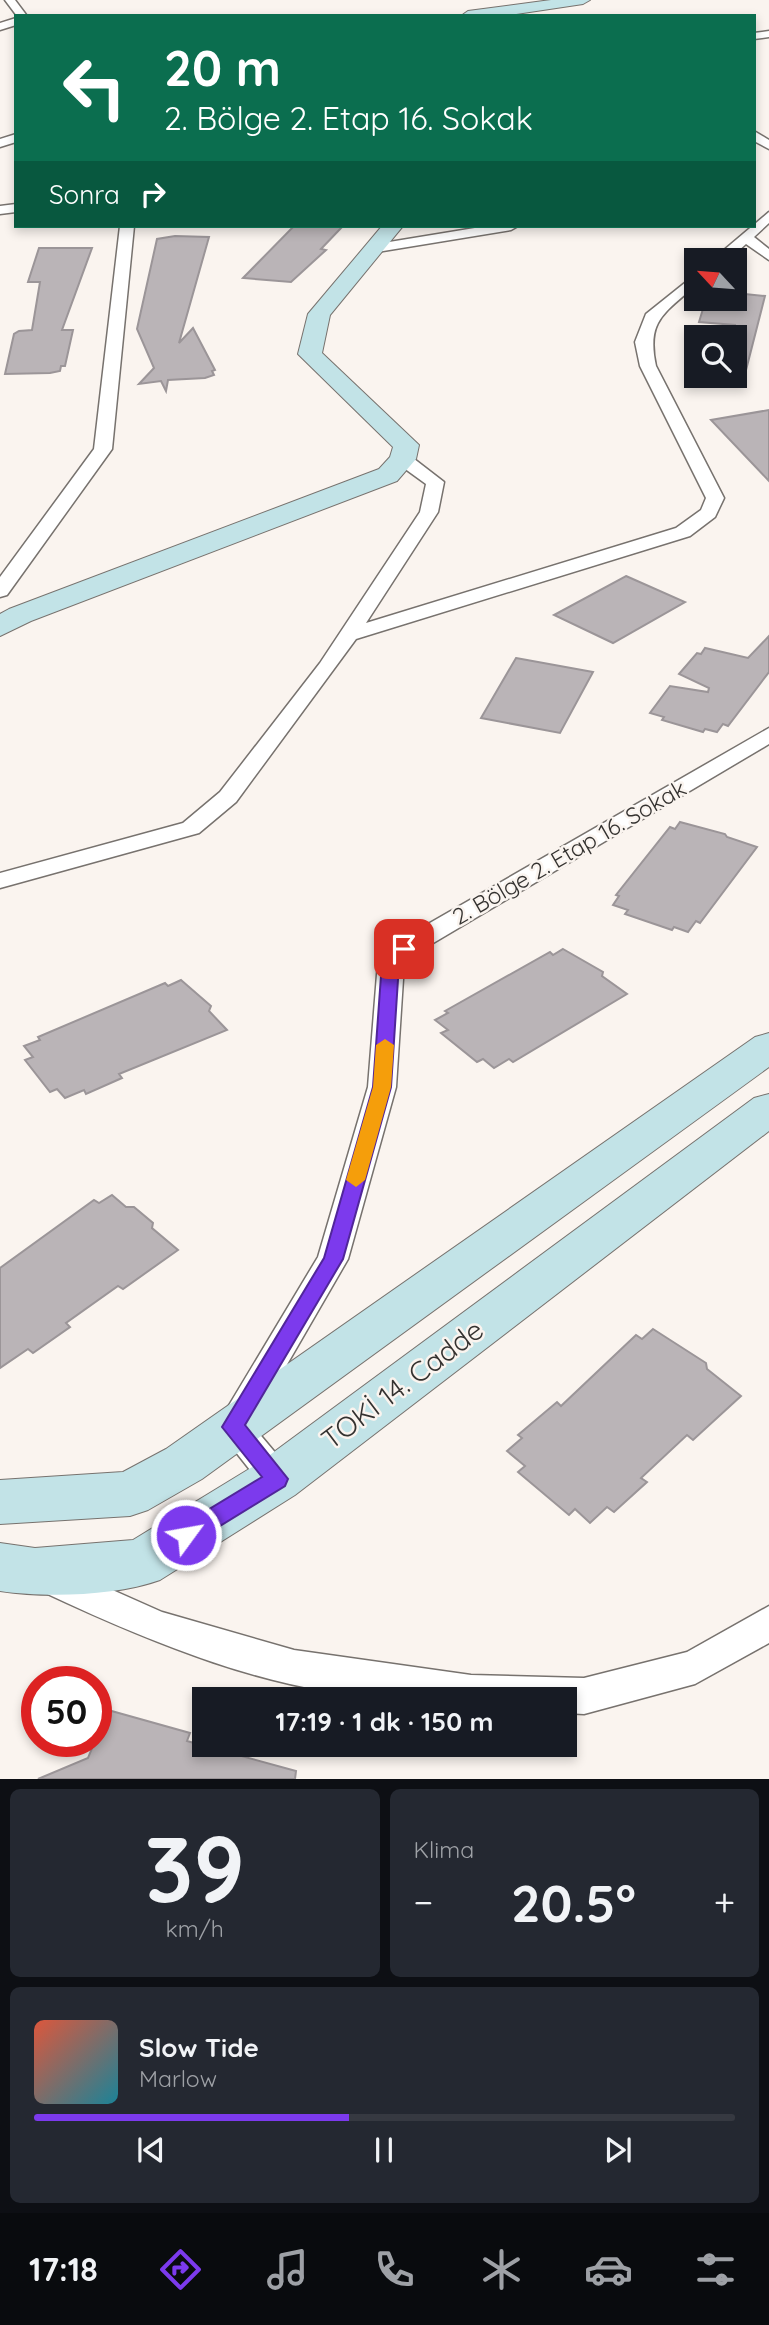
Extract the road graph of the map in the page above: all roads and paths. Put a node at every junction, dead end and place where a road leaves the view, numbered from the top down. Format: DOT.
graph roads {
  1 [pos="583,0"];
  2 [pos="482,14"];
  3 [pos="769,216"];
  4 [pos="127,228"];
  5 [pos="392,228"];
  6 [pos="499,228"];
  7 [pos="747,237"];
  8 [pos="377,248"];
  9 [pos="734,248"];
  10 [pos="769,256"];
  11 [pos="684,288"];
  12 [pos="403,459"];
  13 [pos="0,591"];
  14 [pos="0,627"];
  15 [pos="348,635"];
  16 [pos="769,735"];
  17 [pos="0,881"];
  18 [pos="769,1047"];
  19 [pos="769,1109"];
  20 [pos="233,1427"];
  21 [pos="277,1479"];
  22 [pos="0,1502"];
  23 [pos="18,1569"];
  24 [pos="769,1623"];
  1 -- 2 [label="street"];
  3 -- 7 [label="street"];
  4 -- 13 [label="street"];
  5 -- 8 [label="street"];
  6 -- 8 [label="street"];
  7 -- 9 [label="street"];
  7 -- 10 [label="street"];
  8 -- 12 [label="street"];
  11 -- 15 [label="street"];
  12 -- 14 [label="street"];
  12 -- 15 [label="street"];
  15 -- 17 [label="street"];
  16 -- 20 [label="street, 2. Bölge 2. Etap 16. Sokak"];
  18 -- 20 [label="street"];
  19 -- 21 [label="street, TOKİ 14. Cadde"];
  20 -- 21 [label="street"];
  20 -- 22 [label="street"];
  21 -- 23 [label="street, TOKİ 14. Cadde"];
  23 -- 24 [label="street"];
}
